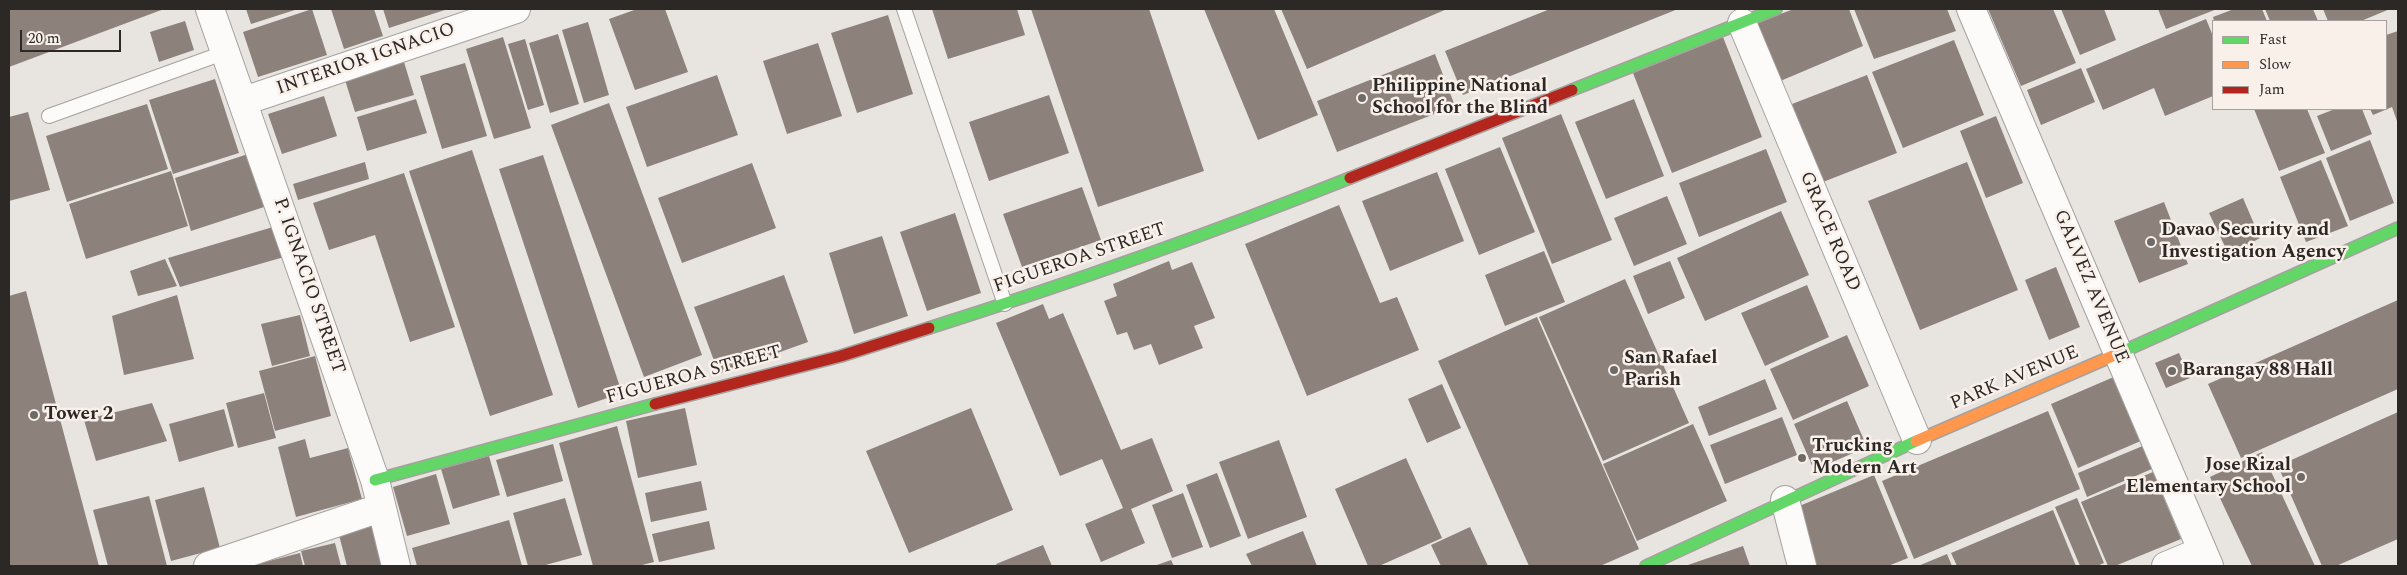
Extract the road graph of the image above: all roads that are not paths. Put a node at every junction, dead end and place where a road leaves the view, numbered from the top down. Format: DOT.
graph roads {
  1 [pos="210,9"];
  2 [pos="516,9"];
  3 [pos="904,9"];
  4 [pos="1776,9"];
  5 [pos="1971,9"];
  6 [pos="1742,23"];
  7 [pos="226,52"];
  8 [pos="244,101"];
  9 [pos="48,116"];
  10 [pos="2398,228"];
  11 [pos="1006,304"];
  12 [pos="2118,354"];
  13 [pos="1918,440"];
  14 [pos="375,480"];
  15 [pos="1784,500"];
  16 [pos="380,508"];
  17 [pos="2205,559"];
  18 [pos="208,566"];
  19 [pos="396,566"];
  20 [pos="1646,566"];
  21 [pos="1802,566"];
  22 [pos="2166,566"];
  1 -- 7 [label="street, P. IGNACIO STREET"];
  2 -- 8 [label="street, INTERIOR IGNACIO"];
  3 -- 11 [label="lane"];
  4 -- 6 [label="street, FIGUEROA STREET"];
  5 -- 12 [label="street, GALVEZ AVENUE"];
  6 -- 11 [label="street, FIGUEROA STREET"];
  6 -- 13 [label="street, GRACE ROAD"];
  7 -- 8 [label="street, P. IGNACIO STREET"];
  7 -- 9 [label="lane"];
  8 -- 14 [label="street, P. IGNACIO STREET"];
  10 -- 12 [label="street, PARK AVENUE"];
  11 -- 14 [label="street, FIGUEROA STREET"];
  12 -- 13 [label="street, PARK AVENUE"];
  12 -- 17 [label="street, GALVEZ AVENUE"];
  13 -- 15 [label="street, PARK AVENUE"];
  14 -- 16 [label="street, P. IGNACIO STREET"];
  15 -- 20 [label="street, PARK AVENUE"];
  15 -- 21 [label="street"];
  16 -- 18 [label="street"];
  16 -- 19 [label="street, P. IGNACIO STREET"];
  17 -- 22 [label="street"];
}
